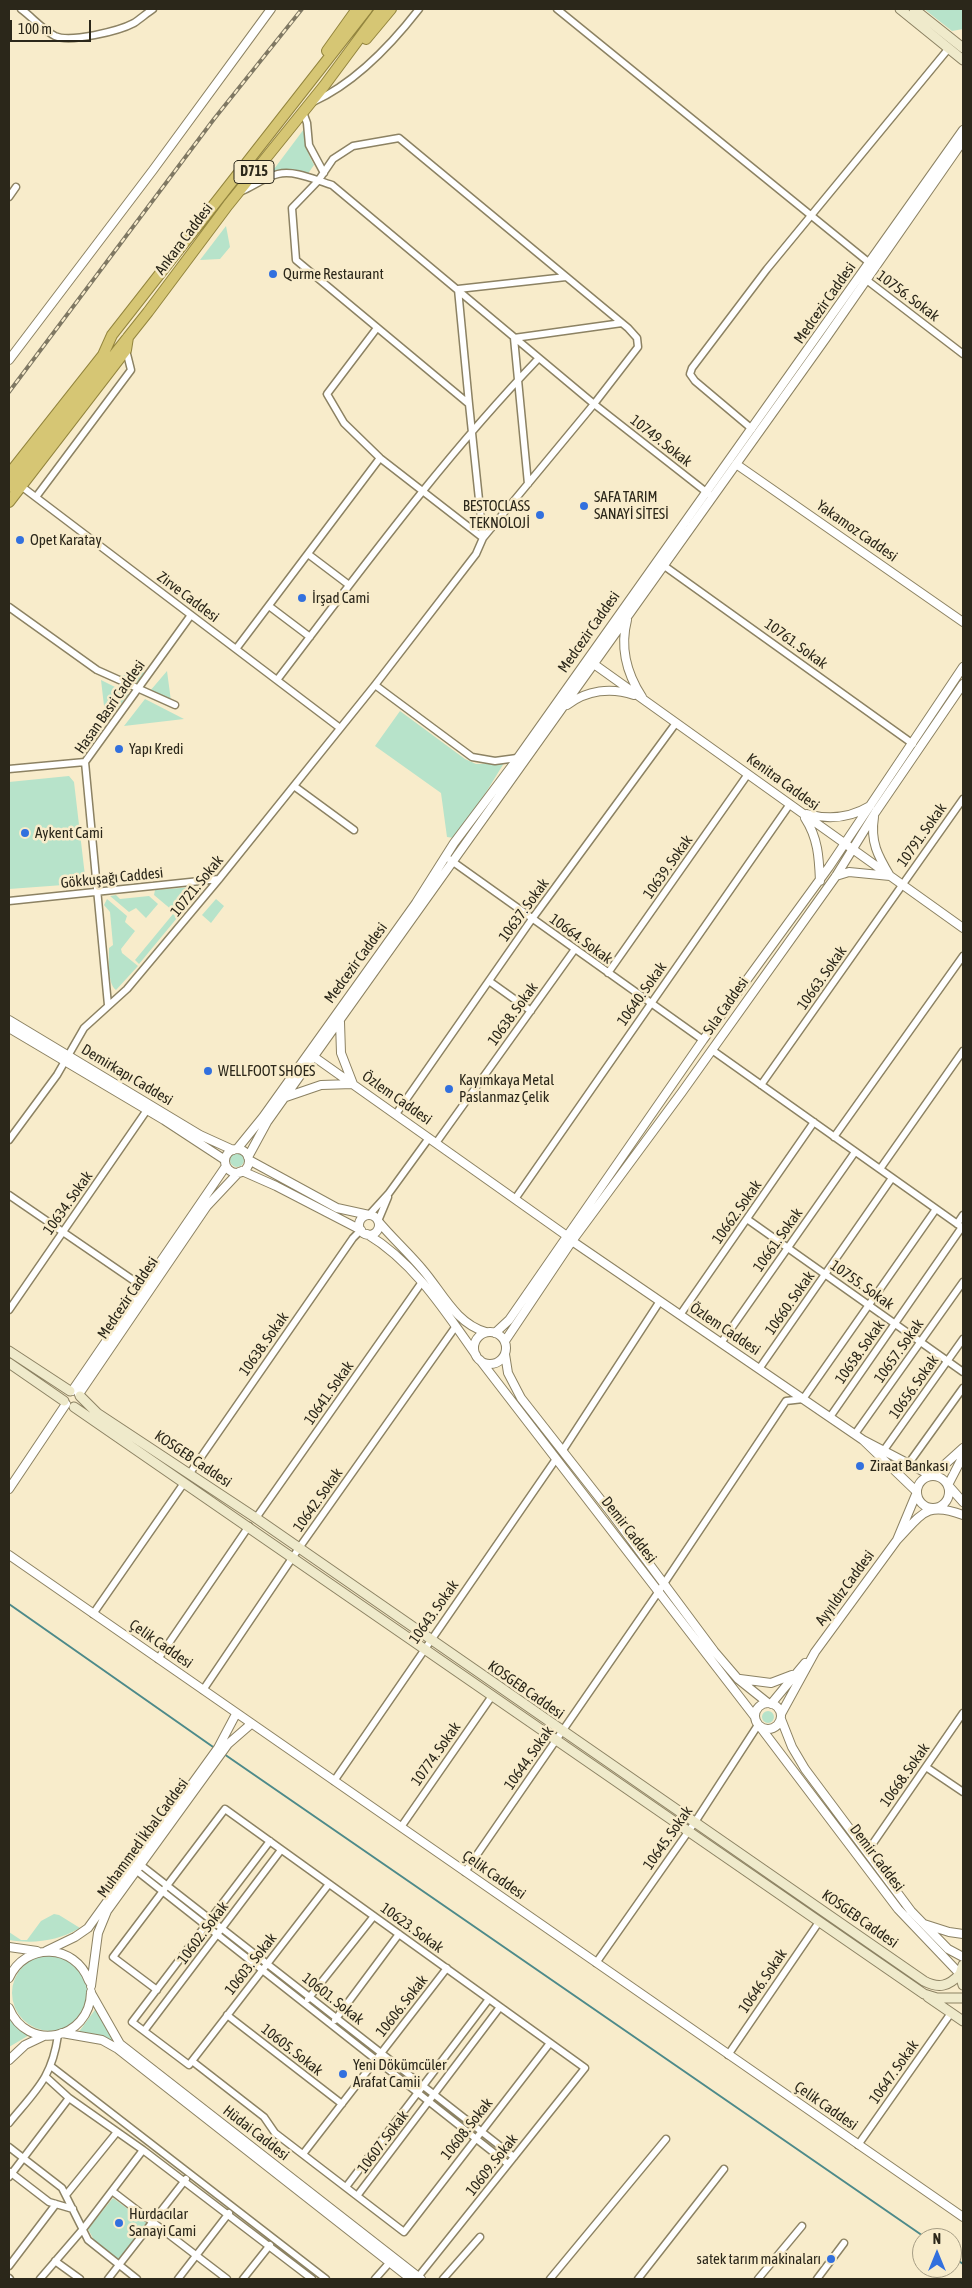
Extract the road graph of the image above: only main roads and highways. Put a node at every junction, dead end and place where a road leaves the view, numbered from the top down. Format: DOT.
graph roads {
  1 [pos="357,9"];
  2 [pos="367,9"];
  3 [pos="381,9"];
  4 [pos="391,9"];
  5 [pos="900,9"];
  6 [pos="914,9"];
  7 [pos="962,53"];
  8 [pos="324,86"];
  9 [pos="284,114"];
  10 [pos="112,335"];
  11 [pos="128,336"];
  12 [pos="9,463"];
  13 [pos="9,474"];
  14 [pos="9,487"];
  15 [pos="9,502"];
  16 [pos="9,1351"];
  17 [pos="9,1363"];
  18 [pos="75,1393"];
  19 [pos="68,1404"];
  20 [pos="962,1970"];
  21 [pos="963,1986"];
  22 [pos="924,1994"];
  23 [pos="963,1998"];
  24 [pos="963,2021"];
  1 -- 9 [label="highway"];
  2 -- 9 [label="highway, Ankara Caddesi / D715"];
  3 -- 8 [label="highway, Ankara Caddesi / D715"];
  4 -- 8 [label="highway"];
  5 -- 7 [label="main road"];
  6 -- 7 [label="main road"];
  8 -- 11 [label="highway, Ankara Caddesi / D715"];
  9 -- 10 [label="highway, Ankara Caddesi / D715"];
  10 -- 12 [label="highway"];
  10 -- 13 [label="highway, Ankara Caddesi / D715"];
  11 -- 14 [label="highway, Ankara Caddesi / D715"];
  11 -- 15 [label="highway, D715"];
  16 -- 18 [label="main road, KOSGEB Caddesi"];
  17 -- 19 [label="main road, KOSGEB Caddesi"];
  18 -- 19 [label="main road"];
  18 -- 19 [label="main road"];
  18 -- 20 [label="main road, KOSGEB Caddesi"];
  19 -- 22 [label="main road, KOSGEB Caddesi"];
  20 -- 21 [label="main road"];
  22 -- 23 [label="main road, KOSGEB Caddesi"];
  22 -- 24 [label="main road, KOSGEB Caddesi"];
}
